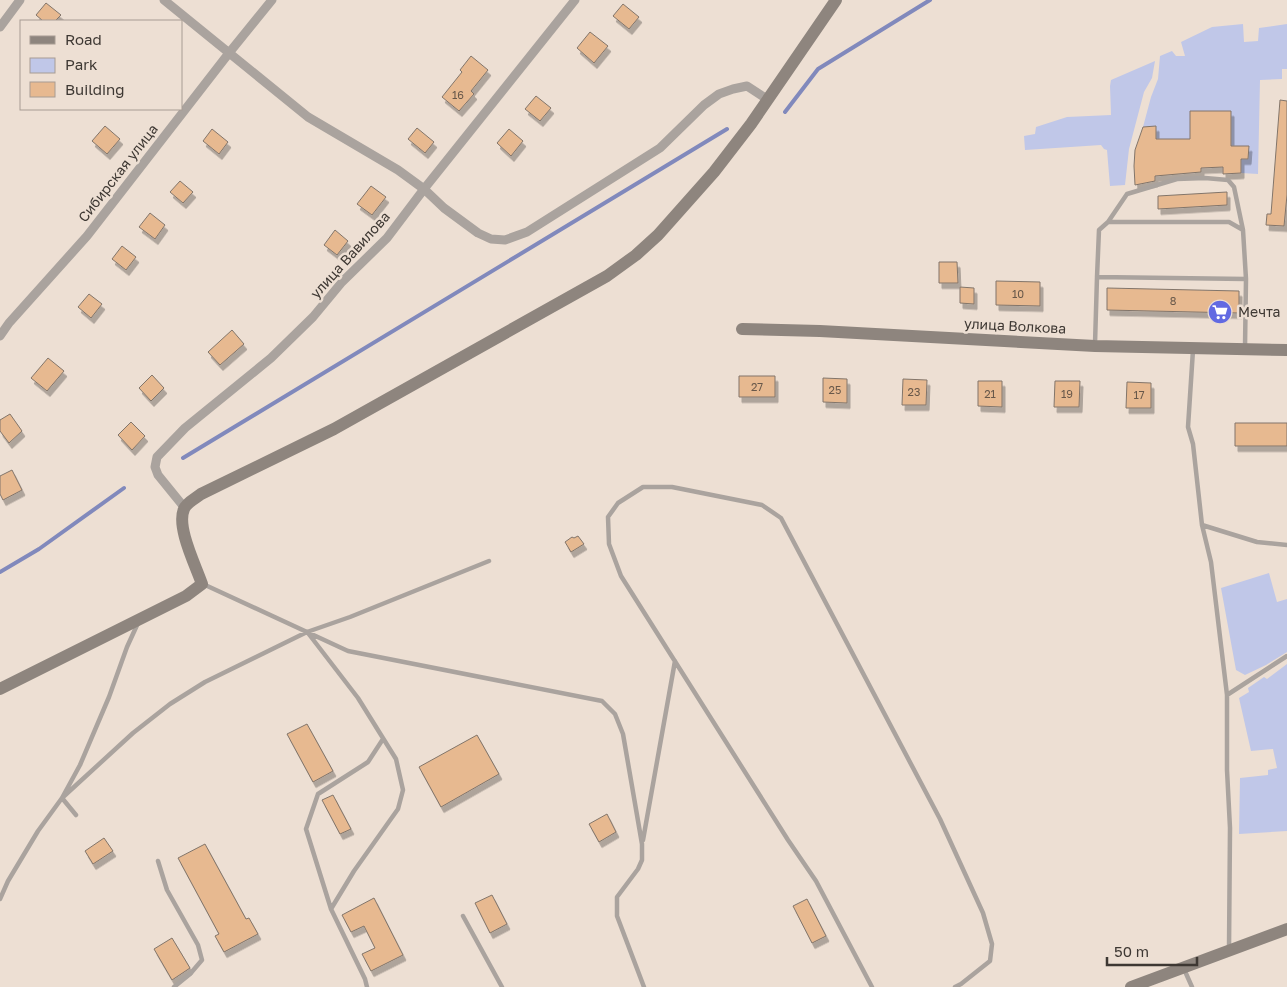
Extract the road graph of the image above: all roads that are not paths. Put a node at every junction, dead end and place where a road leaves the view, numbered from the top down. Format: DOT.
graph roads {
  1 [pos="20,0"];
  2 [pos="164,0"];
  3 [pos="272,0"];
  4 [pos="575,0"];
  5 [pos="836,0"];
  6 [pos="0,26"];
  7 [pos="229,53"];
  8 [pos="767,99"];
  9 [pos="424,189"];
  10 [pos="1108,222"];
  11 [pos="1243,230"];
  12 [pos="1096,277"];
  13 [pos="1246,279"];
  14 [pos="742,329"];
  15 [pos="0,336"];
  16 [pos="1095,346"];
  17 [pos="1193,348"];
  18 [pos="1245,350"];
  19 [pos="1287,350"];
  20 [pos="184,507"];
  21 [pos="1202,526"];
  22 [pos="1287,545"];
  23 [pos="489,561"];
  24 [pos="202,584"];
  25 [pos="141,618"];
  26 [pos="307,632"];
  27 [pos="1287,656"];
  28 [pos="675,660"];
  29 [pos="0,689"];
  30 [pos="1227,695"];
  31 [pos="383,739"];
  32 [pos="62,798"];
  33 [pos="76,815"];
  34 [pos="642,844"];
  35 [pos="158,862"];
  36 [pos="0,899"];
  37 [pos="331,909"];
  38 [pos="463,916"];
  39 [pos="1287,929"];
  40 [pos="1229,951"];
  41 [pos="1184,968"];
  42 [pos="961,986"];
  43 [pos="174,987"];
  44 [pos="367,987"];
  45 [pos="502,987"];
  46 [pos="644,987"];
  47 [pos="872,987"];
  48 [pos="955,987"];
  49 [pos="1131,987"];
  50 [pos="1192,987"];
  1 -- 6 [label="street"];
  2 -- 7 [label="street"];
  3 -- 7 [label="street, Сибирская улица"];
  4 -- 9 [label="street, улица Вавилова"];
  5 -- 8 [label="street"];
  7 -- 9 [label="street"];
  7 -- 15 [label="street, Сибирская улица"];
  8 -- 9 [label="street"];
  8 -- 20 [label="street"];
  9 -- 20 [label="street, улица Вавилова"];
  10 -- 11 [label="lane"];
  10 -- 11 [label="lane"];
  10 -- 12 [label="lane"];
  11 -- 13 [label="lane"];
  12 -- 13 [label="lane"];
  12 -- 16 [label="lane"];
  13 -- 18 [label="lane"];
  14 -- 16 [label="street, улица Волкова"];
  16 -- 17 [label="street, улица Волкова"];
  17 -- 18 [label="street, улица Волкова"];
  17 -- 21 [label="lane"];
  18 -- 19 [label="street, улица Волкова"];
  20 -- 24 [label="street"];
  21 -- 22 [label="lane"];
  21 -- 30 [label="lane"];
  23 -- 26 [label="lane"];
  24 -- 25 [label="street"];
  24 -- 26 [label="lane"];
  25 -- 29 [label="street"];
  25 -- 32 [label="lane"];
  26 -- 31 [label="lane"];
  26 -- 32 [label="lane"];
  26 -- 34 [label="lane"];
  27 -- 30 [label="lane"];
  28 -- 34 [label="lane"];
  28 -- 42 [label="lane"];
  28 -- 47 [label="lane"];
  30 -- 40 [label="lane"];
  31 -- 37 [label="lane"];
  31 -- 37 [label="lane"];
  32 -- 33 [label="lane"];
  32 -- 36 [label="lane"];
  34 -- 46 [label="lane"];
  35 -- 43 [label="lane"];
  37 -- 44 [label="lane"];
  38 -- 45 [label="lane"];
  39 -- 40 [label="street"];
  40 -- 41 [label="street"];
  41 -- 49 [label="street"];
  41 -- 50 [label="lane"];
  42 -- 48 [label="lane"];
}
